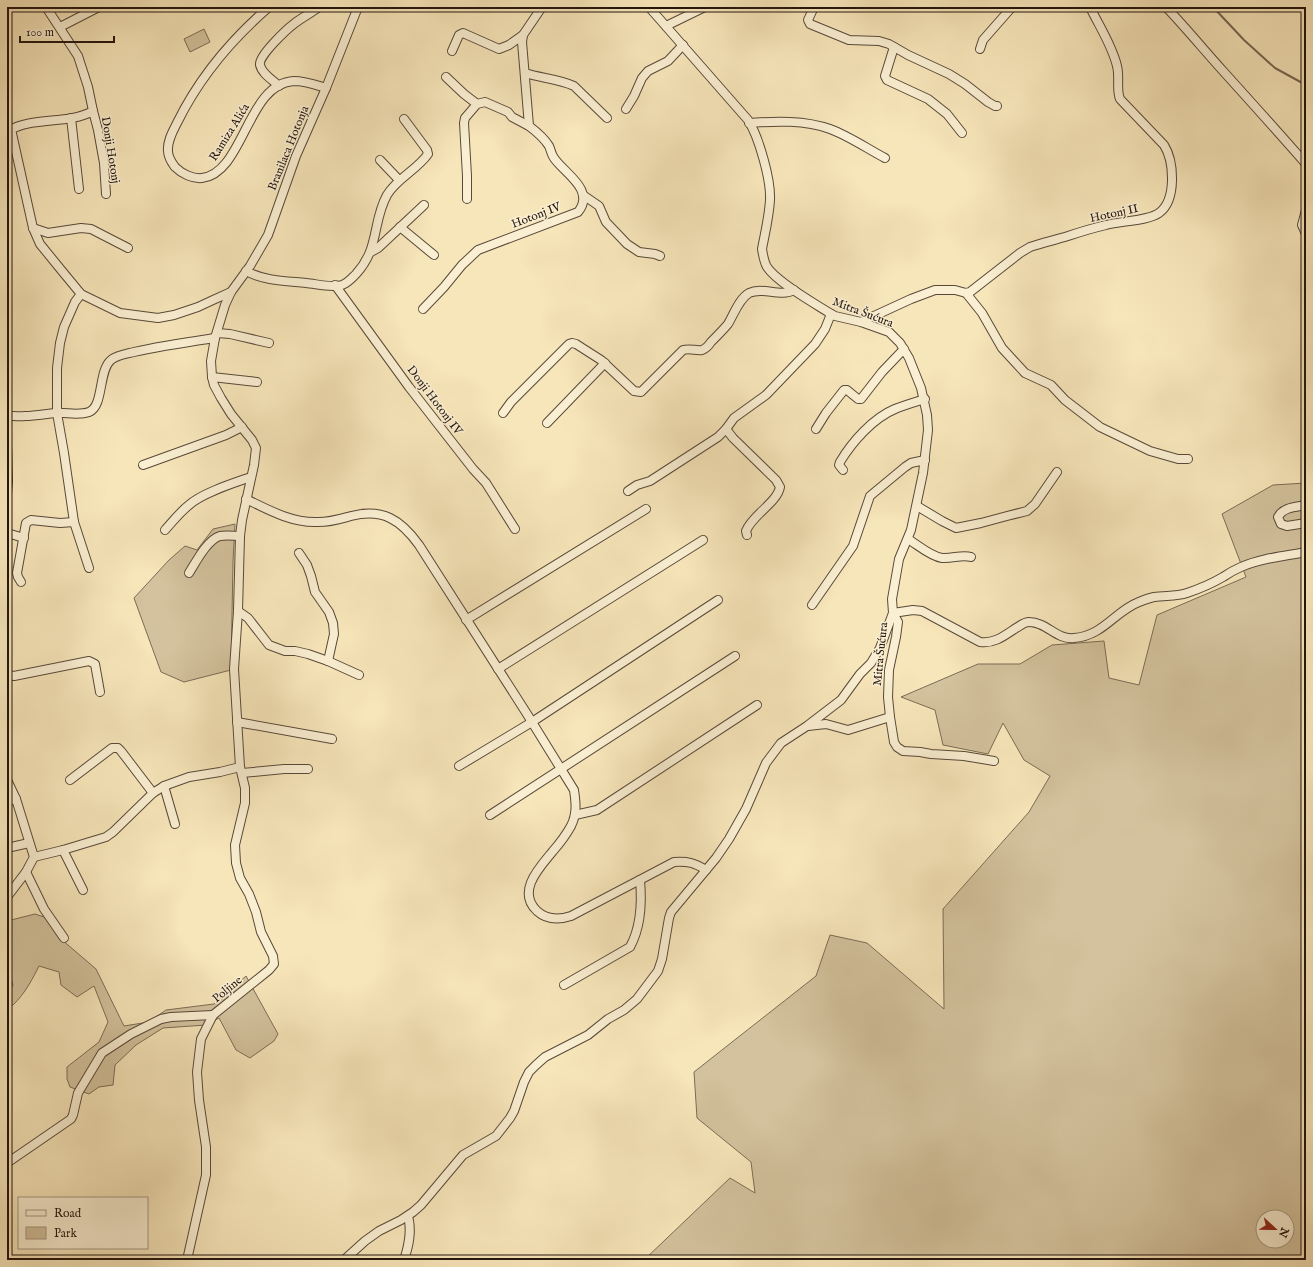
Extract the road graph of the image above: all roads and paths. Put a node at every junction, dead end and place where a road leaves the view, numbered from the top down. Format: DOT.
graph roads {
  1 [pos="46,7"];
  2 [pos="99,7"];
  3 [pos="269,7"];
  4 [pos="319,7"];
  5 [pos="358,7"];
  6 [pos="542,7"];
  7 [pos="649,7"];
  8 [pos="705,7"];
  9 [pos="814,7"];
  10 [pos="1012,7"];
  11 [pos="1090,7"];
  12 [pos="1166,7"];
  13 [pos="666,26"];
  14 [pos="60,27"];
  15 [pos="523,35"];
  16 [pos="683,45"];
  17 [pos="894,46"];
  18 [pos="980,49"];
  19 [pos="452,50"];
  20 [pos="525,73"];
  21 [pos="446,77"];
  22 [pos="279,86"];
  23 [pos="326,88"];
  24 [pos="477,104"];
  25 [pos="997,106"];
  26 [pos="626,109"];
  27 [pos="93,110"];
  28 [pos="71,118"];
  29 [pos="607,118"];
  30 [pos="404,119"];
  31 [pos="750,123"];
  32 [pos="529,126"];
  33 [pos="9,130"];
  34 [pos="962,133"];
  35 [pos="885,158"];
  36 [pos="380,160"];
  37 [pos="1306,164"];
  38 [pos="399,180"];
  39 [pos="79,189"];
  40 [pos="106,194"];
  41 [pos="583,195"];
  42 [pos="467,199"];
  43 [pos="424,205"];
  44 [pos="1306,210"];
  45 [pos="400,227"];
  46 [pos="33,228"];
  47 [pos="1306,234"];
  48 [pos="128,248"];
  49 [pos="371,252"];
  50 [pos="434,255"];
  51 [pos="660,256"];
  52 [pos="246,271"];
  53 [pos="335,285"];
  54 [pos="794,290"];
  55 [pos="231,292"];
  56 [pos="81,294"];
  57 [pos="966,294"];
  58 [pos="423,309"];
  59 [pos="831,314"];
  60 [pos="861,322"];
  61 [pos="216,335"];
  62 [pos="269,343"];
  63 [pos="904,349"];
  64 [pos="605,363"];
  65 [pos="212,377"];
  66 [pos="257,382"];
  67 [pos="924,400"];
  68 [pos="57,413"];
  69 [pos="503,413"];
  70 [pos="7,417"];
  71 [pos="547,423"];
  72 [pos="242,427"];
  73 [pos="726,429"];
  74 [pos="816,429"];
  75 [pos="7,444"];
  76 [pos="1188,459"];
  77 [pos="925,460"];
  78 [pos="143,465"];
  79 [pos="843,470"];
  80 [pos="1057,472"];
  81 [pos="251,477"];
  82 [pos="628,491"];
  83 [pos="7,494"];
  84 [pos="246,499"];
  85 [pos="1306,505"];
  86 [pos="917,506"];
  87 [pos="646,509"];
  88 [pos="74,522"];
  89 [pos="1306,523"];
  90 [pos="515,529"];
  91 [pos="166,530"];
  92 [pos="7,534"];
  93 [pos="747,535"];
  94 [pos="240,536"];
  95 [pos="24,538"];
  96 [pos="908,539"];
  97 [pos="703,540"];
  98 [pos="1306,552"];
  99 [pos="299,553"];
  100 [pos="971,558"];
  101 [pos="89,568"];
  102 [pos="189,573"];
  103 [pos="21,582"];
  104 [pos="718,600"];
  105 [pos="812,605"];
  106 [pos="238,611"];
  107 [pos="893,613"];
  108 [pos="466,620"];
  109 [pos="735,656"];
  110 [pos="328,661"];
  111 [pos="498,669"];
  112 [pos="359,675"];
  113 [pos="7,676"];
  114 [pos="100,692"];
  115 [pos="758,706"];
  116 [pos="890,717"];
  117 [pos="237,722"];
  118 [pos="532,722"];
  119 [pos="807,726"];
  120 [pos="332,739"];
  121 [pos="994,761"];
  122 [pos="460,766"];
  123 [pos="308,769"];
  124 [pos="561,769"];
  125 [pos="241,770"];
  126 [pos="7,780"];
  127 [pos="70,780"];
  128 [pos="164,786"];
  129 [pos="153,793"];
  130 [pos="16,798"];
  131 [pos="7,801"];
  132 [pos="490,815"];
  133 [pos="575,815"];
  134 [pos="175,824"];
  135 [pos="29,843"];
  136 [pos="7,848"];
  137 [pos="63,850"];
  138 [pos="34,856"];
  139 [pos="706,870"];
  140 [pos="26,872"];
  141 [pos="640,880"];
  142 [pos="83,890"];
  143 [pos="7,897"];
  144 [pos="64,938"];
  145 [pos="564,985"];
  146 [pos="213,1015"];
  147 [pos="7,1163"];
  148 [pos="408,1216"];
  149 [pos="187,1260"];
  150 [pos="344,1260"];
  151 [pos="404,1260"];
  1 -- 14 [label="street, Donji Hotonj"];
  2 -- 14 [label="street"];
  3 -- 22 [label="street, Ramiza Alića"];
  4 -- 22 [label="street"];
  5 -- 23 [label="street, Branilaca Hotonja"];
  6 -- 15 [label="street"];
  7 -- 13 [label="street, Mitra Šućura"];
  8 -- 13 [label="street"];
  9 -- 17 [label="street"];
  10 -- 18 [label="street"];
  11 -- 57 [label="street, Hotonj II"];
  12 -- 37 [label="street"];
  13 -- 16 [label="street, Mitra Šućura"];
  14 -- 27 [label="street, Donji Hotonj"];
  15 -- 19 [label="street"];
  15 -- 20 [label="street"];
  16 -- 26 [label="street"];
  16 -- 31 [label="street, Mitra Šućura"];
  17 -- 25 [label="street"];
  17 -- 34 [label="street"];
  20 -- 29 [label="street"];
  20 -- 32 [label="street"];
  21 -- 24 [label="street"];
  22 -- 23 [label="street, Ramiza Alića"];
  23 -- 52 [label="street, Branilaca Hotonja"];
  24 -- 32 [label="street"];
  24 -- 42 [label="street"];
  27 -- 28 [label="street, Donji Hotonj"];
  27 -- 40 [label="street, Donji Hotonj"];
  28 -- 33 [label="street, Donji Hotonj"];
  28 -- 39 [label="street"];
  30 -- 38 [label="street"];
  31 -- 35 [label="street"];
  31 -- 54 [label="street, Mitra Šućura"];
  32 -- 41 [label="street"];
  33 -- 46 [label="street"];
  36 -- 38 [label="street"];
  38 -- 49 [label="street"];
  41 -- 51 [label="street"];
  41 -- 58 [label="street, Hotonj IV"];
  43 -- 45 [label="street"];
  44 -- 47 [label="street"];
  45 -- 49 [label="street"];
  45 -- 50 [label="street"];
  46 -- 48 [label="street"];
  46 -- 56 [label="street"];
  49 -- 53 [label="street"];
  52 -- 53 [label="street"];
  52 -- 55 [label="street, Branilaca Hotonja"];
  53 -- 90 [label="street, Donji Hotonj IV"];
  54 -- 59 [label="street, Mitra Šućura"];
  54 -- 64 [label="street"];
  55 -- 56 [label="street"];
  55 -- 61 [label="street, Branilaca Hotonja"];
  56 -- 68 [label="street"];
  57 -- 60 [label="street"];
  57 -- 76 [label="street"];
  59 -- 60 [label="street, Mitra Šućura"];
  59 -- 73 [label="street"];
  60 -- 63 [label="street, Mitra Šućura"];
  61 -- 62 [label="street"];
  61 -- 65 [label="street, Branilaca Hotonja"];
  61 -- 68 [label="street"];
  63 -- 67 [label="street, Mitra Šućura"];
  63 -- 74 [label="street"];
  64 -- 69 [label="street"];
  64 -- 71 [label="street"];
  65 -- 66 [label="street"];
  65 -- 72 [label="street, Branilaca Hotonja"];
  67 -- 77 [label="street, Mitra Šućura"];
  67 -- 79 [label="street"];
  68 -- 70 [label="street"];
  68 -- 88 [label="street"];
  72 -- 78 [label="street"];
  72 -- 81 [label="street, Branilaca Hotonja"];
  73 -- 82 [label="street"];
  73 -- 93 [label="street"];
  75 -- 83 [label="street"];
  77 -- 86 [label="street, Mitra Šućura"];
  77 -- 105 [label="street"];
  80 -- 86 [label="street"];
  81 -- 84 [label="street, Branilaca Hotonja"];
  81 -- 91 [label="street"];
  84 -- 94 [label="street, Branilaca Hotonja"];
  84 -- 108 [label="street"];
  85 -- 89 [label="street"];
  86 -- 96 [label="street, Mitra Šućura"];
  87 -- 108 [label="street"];
  88 -- 95 [label="street"];
  88 -- 101 [label="street"];
  92 -- 95 [label="street"];
  94 -- 102 [label="street"];
  94 -- 106 [label="street, Branilaca Hotonja"];
  95 -- 103 [label="street"];
  96 -- 100 [label="street"];
  96 -- 107 [label="street, Mitra Šućura"];
  97 -- 111 [label="street"];
  98 -- 107 [label="street"];
  99 -- 110 [label="street"];
  104 -- 118 [label="street"];
  106 -- 110 [label="street"];
  106 -- 117 [label="street, Branilaca Hotonja"];
  107 -- 116 [label="street, Mitra Šućura"];
  107 -- 119 [label="street"];
  108 -- 111 [label="street"];
  109 -- 124 [label="street"];
  110 -- 112 [label="street"];
  111 -- 118 [label="street"];
  113 -- 114 [label="street"];
  115 -- 133 [label="street"];
  116 -- 119 [label="street"];
  116 -- 121 [label="street, Mitra Šućura"];
  117 -- 120 [label="street"];
  117 -- 125 [label="street, Branilaca Hotonja"];
  118 -- 122 [label="street"];
  118 -- 124 [label="street"];
  119 -- 139 [label="street"];
  123 -- 125 [label="street"];
  124 -- 132 [label="street"];
  124 -- 133 [label="street"];
  125 -- 128 [label="street"];
  125 -- 146 [label="street, Poljine"];
  126 -- 130 [label="street"];
  127 -- 129 [label="street"];
  128 -- 129 [label="street"];
  128 -- 134 [label="street"];
  129 -- 137 [label="street"];
  130 -- 131 [label="street"];
  130 -- 135 [label="street"];
  133 -- 141 [label="street"];
  135 -- 136 [label="street"];
  135 -- 138 [label="street"];
  137 -- 138 [label="street"];
  137 -- 142 [label="street"];
  138 -- 140 [label="street"];
  139 -- 141 [label="street"];
  139 -- 148 [label="street"];
  140 -- 143 [label="street"];
  140 -- 144 [label="street"];
  141 -- 145 [label="street"];
  146 -- 147 [label="street"];
  146 -- 149 [label="street, Poljine"];
  148 -- 150 [label="street"];
  148 -- 151 [label="street"];
}
